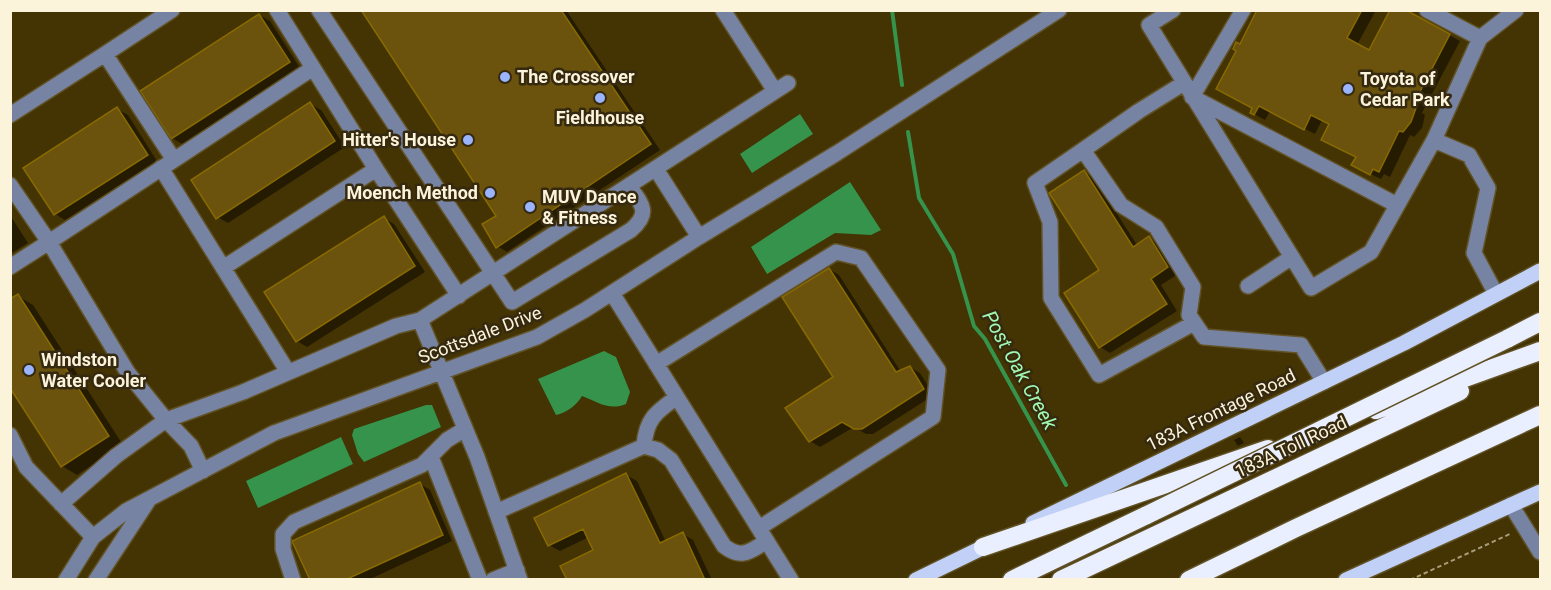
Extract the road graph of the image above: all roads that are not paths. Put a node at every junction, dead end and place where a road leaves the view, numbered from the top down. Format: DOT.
graph roads {
  1 [pos="172,10"];
  2 [pos="277,10"];
  3 [pos="319,10"];
  4 [pos="723,10"];
  5 [pos="1059,10"];
  6 [pos="1173,10"];
  7 [pos="1243,10"];
  8 [pos="1427,10"];
  9 [pos="1516,10"];
  10 [pos="1480,38"];
  11 [pos="105,54"];
  12 [pos="313,69"];
  13 [pos="788,83"];
  14 [pos="1184,83"];
  15 [pos="775,92"];
  16 [pos="1192,97"];
  17 [pos="10,115"];
  18 [pos="1434,140"];
  19 [pos="1083,150"];
  20 [pos="167,164"];
  21 [pos="376,169"];
  22 [pos="656,169"];
  23 [pos="10,185"];
  24 [pos="629,186"];
  25 [pos="1397,205"];
  26 [pos="699,237"];
  27 [pos="49,242"];
  28 [pos="1292,257"];
  29 [pos="10,267"];
  30 [pos="223,268"];
  31 [pos="1540,271"];
  32 [pos="494,274"];
  33 [pos="1248,286"];
  34 [pos="612,293"];
  35 [pos="1496,294"];
  36 [pos="459,296"];
  37 [pos="420,320"];
  38 [pos="1540,322"];
  39 [pos="1194,323"];
  40 [pos="1540,352"];
  41 [pos="656,364"];
  42 [pos="288,372"];
  43 [pos="443,372"];
  44 [pos="1324,381"];
  45 [pos="677,397"];
  46 [pos="1540,415"];
  47 [pos="166,420"];
  48 [pos="465,429"];
  49 [pos="10,435"];
  50 [pos="644,446"];
  51 [pos="431,457"];
  52 [pos="203,471"];
  53 [pos="1540,492"];
  54 [pos="149,498"];
  55 [pos="61,504"];
  56 [pos="1511,505"];
  57 [pos="496,512"];
  58 [pos="763,534"];
  59 [pos="93,537"];
  60 [pos="982,547"];
  61 [pos="1540,552"];
  62 [pos="519,575"];
  63 [pos="66,579"];
  64 [pos="96,579"];
  65 [pos="293,579"];
  66 [pos="480,579"];
  67 [pos="493,579"];
  68 [pos="791,579"];
  69 [pos="916,579"];
  70 [pos="1012,579"];
  71 [pos="1061,579"];
  72 [pos="1189,579"];
  73 [pos="1346,579"];
  1 -- 11 [label="street"];
  2 -- 12 [label="street"];
  3 -- 32 [label="street"];
  4 -- 15 [label="street"];
  5 -- 26 [label="street, Scottsdale Drive"];
  6 -- 14 [label="street"];
  7 -- 16 [label="street"];
  8 -- 10 [label="street"];
  9 -- 10 [label="street"];
  10 -- 18 [label="street"];
  11 -- 17 [label="street"];
  11 -- 20 [label="street"];
  12 -- 20 [label="street"];
  12 -- 21 [label="street"];
  13 -- 15 [label="street"];
  14 -- 16 [label="street"];
  14 -- 19 [label="street"];
  15 -- 22 [label="street"];
  16 -- 25 [label="street"];
  16 -- 28 [label="street"];
  18 -- 25 [label="street"];
  18 -- 35 [label="street"];
  19 -- 39 [label="street"];
  19 -- 39 [label="street"];
  20 -- 27 [label="street"];
  20 -- 30 [label="street"];
  21 -- 30 [label="street"];
  21 -- 36 [label="street"];
  22 -- 24 [label="street"];
  22 -- 26 [label="street"];
  23 -- 27 [label="street"];
  24 -- 32 [label="street"];
  24 -- 32 [label="street"];
  25 -- 28 [label="street"];
  26 -- 34 [label="street, Scottsdale Drive"];
  27 -- 29 [label="street"];
  27 -- 47 [label="street"];
  28 -- 33 [label="street"];
  30 -- 42 [label="street"];
  31 -- 35 [label="main road, 183A Frontage Road"];
  32 -- 36 [label="street"];
  34 -- 41 [label="street"];
  34 -- 43 [label="street, Scottsdale Drive"];
  35 -- 44 [label="main road, 183A Frontage Road"];
  36 -- 37 [label="street"];
  37 -- 42 [label="street"];
  37 -- 43 [label="street"];
  38 -- 70 [label="highway, bridge"];
  39 -- 44 [label="street"];
  40 -- 60 [label="highway"];
  40 -- 71 [label="highway, 183A Toll Road"];
  41 -- 45 [label="street"];
  41 -- 58 [label="street"];
  42 -- 47 [label="street"];
  43 -- 48 [label="street"];
  43 -- 52 [label="street, Scottsdale Drive"];
  44 -- 60 [label="main road, 183A Frontage Road"];
  45 -- 50 [label="street"];
  45 -- 58 [label="street"];
  46 -- 72 [label="highway"];
  47 -- 52 [label="street"];
  47 -- 55 [label="street"];
  48 -- 51 [label="street"];
  48 -- 57 [label="street"];
  49 -- 55 [label="street"];
  50 -- 57 [label="street"];
  50 -- 58 [label="street"];
  51 -- 65 [label="street"];
  51 -- 66 [label="street"];
  52 -- 54 [label="street, Scottsdale Drive"];
  53 -- 56 [label="main road"];
  54 -- 59 [label="street, Scottsdale Drive"];
  54 -- 64 [label="street"];
  55 -- 59 [label="street"];
  56 -- 61 [label="street"];
  56 -- 73 [label="main road"];
  57 -- 62 [label="street"];
  58 -- 68 [label="street"];
  59 -- 63 [label="street, Scottsdale Drive"];
  60 -- 69 [label="main road, 183A Frontage Road"];
  62 -- 67 [label="street"];
}
